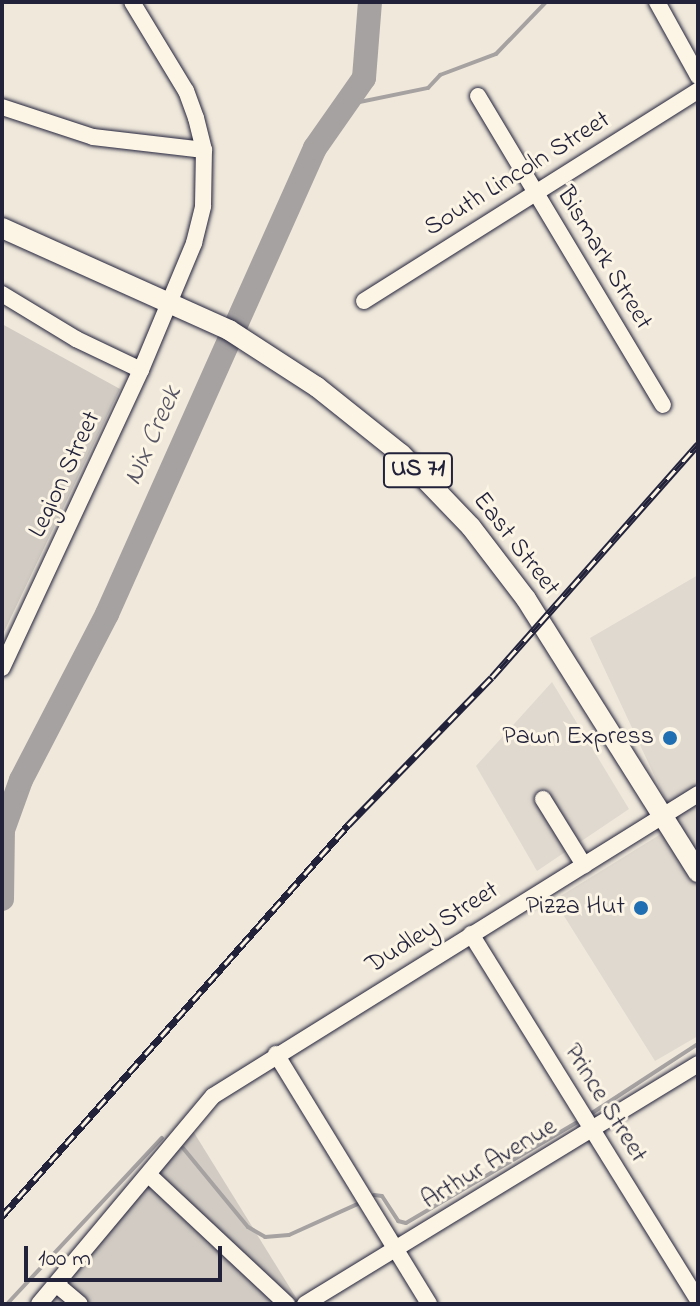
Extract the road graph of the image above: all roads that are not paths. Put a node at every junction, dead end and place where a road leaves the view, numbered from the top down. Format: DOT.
graph roads {
  1 [pos="132,2"];
  2 [pos="657,2"];
  3 [pos="698,76"];
  4 [pos="698,91"];
  5 [pos="478,96"];
  6 [pos="2,107"];
  7 [pos="204,150"];
  8 [pos="534,191"];
  9 [pos="2,228"];
  10 [pos="2,294"];
  11 [pos="364,301"];
  12 [pos="177,304"];
  13 [pos="141,370"];
  14 [pos="663,405"];
  15 [pos="2,668"];
  16 [pos="698,794"];
  17 [pos="543,799"];
  18 [pos="662,816"];
  19 [pos="584,865"];
  20 [pos="698,872"];
  21 [pos="471,934"];
  22 [pos="276,1054"];
  23 [pos="698,1064"];
  24 [pos="593,1132"];
  25 [pos="149,1175"];
  26 [pos="395,1249"];
  27 [pos="56,1284"];
  28 [pos="698,1300"];
  29 [pos="39,1304"];
  30 [pos="80,1304"];
  31 [pos="287,1304"];
  32 [pos="305,1304"];
  33 [pos="429,1304"];
  1 -- 7 [label="street, Legion Street"];
  2 -- 3 [label="street"];
  4 -- 8 [label="street, South Lincoln Street"];
  5 -- 8 [label="street, Bismark Street"];
  6 -- 7 [label="street"];
  7 -- 12 [label="street, Legion Street"];
  8 -- 11 [label="street, South Lincoln Street"];
  8 -- 14 [label="street, Bismark Street"];
  9 -- 12 [label="main road, US 71"];
  10 -- 13 [label="street"];
  12 -- 13 [label="street, Legion Street"];
  12 -- 18 [label="main road, East Street / US 71"];
  13 -- 15 [label="street, Legion Street"];
  16 -- 18 [label="street, Dudley Street"];
  17 -- 19 [label="street"];
  18 -- 19 [label="street, Dudley Street"];
  18 -- 20 [label="main road, East Street / US 71"];
  19 -- 21 [label="street, Dudley Street"];
  21 -- 22 [label="street, Dudley Street"];
  21 -- 24 [label="street, Prince Street"];
  22 -- 25 [label="street, Dudley Street"];
  22 -- 26 [label="street"];
  23 -- 24 [label="street, Arthur Avenue"];
  24 -- 26 [label="street, Arthur Avenue"];
  24 -- 28 [label="street, Prince Street"];
  25 -- 27 [label="street, Dudley Street"];
  25 -- 31 [label="street"];
  26 -- 32 [label="street, Arthur Avenue"];
  26 -- 33 [label="street"];
  27 -- 29 [label="street, Dudley Street"];
  27 -- 30 [label="street"];
}
